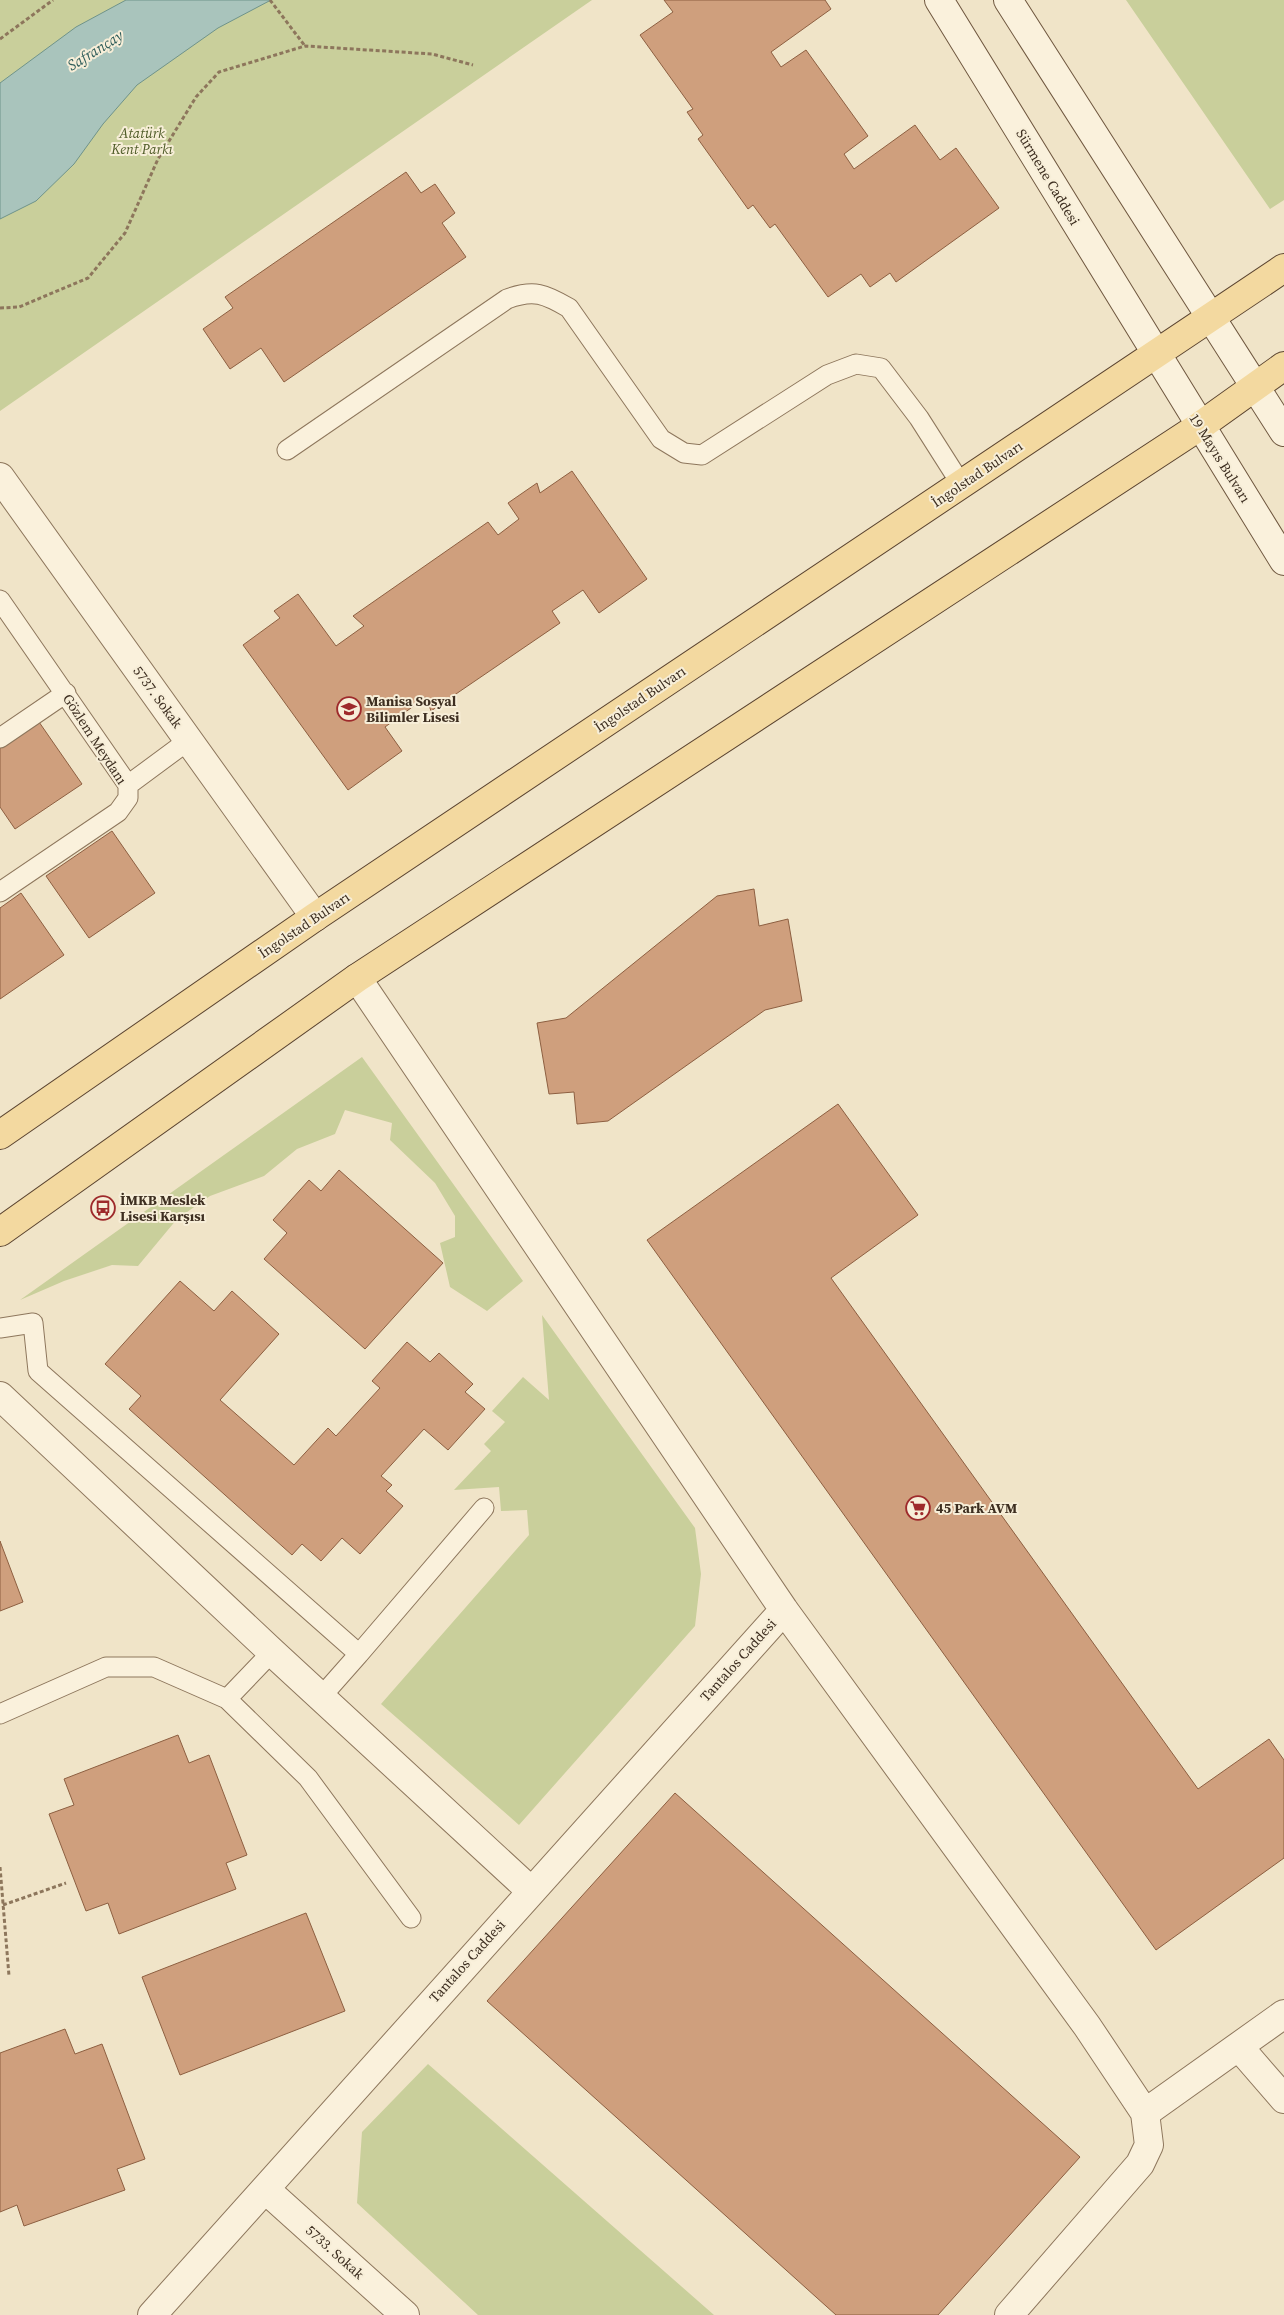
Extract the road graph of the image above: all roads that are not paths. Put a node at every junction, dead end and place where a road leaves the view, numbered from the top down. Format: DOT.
graph roads {
  1 [pos="939,0"];
  2 [pos="1008,0"];
  3 [pos="1284,268"];
  4 [pos="1211,316"];
  5 [pos="1156,354"];
  6 [pos="1284,366"];
  7 [pos="1255,385"];
  8 [pos="1200,426"];
  9 [pos="1284,432"];
  10 [pos="287,450"];
  11 [pos="0,477"];
  12 [pos="961,484"];
  13 [pos="1284,561"];
  14 [pos="0,600"];
  15 [pos="66,693"];
  16 [pos="0,738"];
  17 [pos="188,740"];
  18 [pos="128,785"];
  19 [pos="2,886"];
  20 [pos="315,917"];
  21 [pos="357,978"];
  22 [pos="0,1135"];
  23 [pos="0,1232"];
  24 [pos="0,1328"];
  25 [pos="0,1396"];
  26 [pos="484,1508"];
  27 [pos="784,1610"];
  28 [pos="272,1652"];
  29 [pos="359,1654"];
  30 [pos="321,1697"];
  31 [pos="227,1699"];
  32 [pos="0,1714"];
  33 [pos="530,1890"];
  34 [pos="411,1918"];
  35 [pos="1284,2014"];
  36 [pos="1238,2048"];
  37 [pos="1284,2099"];
  38 [pos="1145,2113"];
  39 [pos="265,2189"];
  40 [pos="152,2315"];
  41 [pos="405,2315"];
  42 [pos="1009,2315"];
  1 -- 5 [label="street, Sürmene Caddesi"];
  2 -- 4 [label="street"];
  3 -- 4 [label="main road, İngolstad Bulvarı"];
  4 -- 5 [label="main road, İngolstad Bulvarı"];
  4 -- 7 [label="street"];
  5 -- 8 [label="street, 19 Mayıs Bulvarı"];
  5 -- 12 [label="main road, İngolstad Bulvarı"];
  6 -- 7 [label="main road"];
  7 -- 8 [label="main road"];
  7 -- 9 [label="street"];
  8 -- 13 [label="street, 19 Mayıs Bulvarı"];
  8 -- 21 [label="main road"];
  10 -- 12 [label="lane"];
  11 -- 17 [label="street, 5737. Sokak"];
  12 -- 20 [label="main road, İngolstad Bulvarı"];
  14 -- 15 [label="lane, Gözlem Meydanı"];
  15 -- 16 [label="lane"];
  15 -- 18 [label="lane, Gözlem Meydanı"];
  17 -- 18 [label="lane"];
  17 -- 20 [label="street, 5737. Sokak"];
  18 -- 19 [label="lane, Gözlem Meydanı"];
  20 -- 22 [label="main road, İngolstad Bulvarı"];
  21 -- 23 [label="main road"];
  21 -- 27 [label="street"];
  24 -- 29 [label="lane"];
  25 -- 28 [label="street"];
  26 -- 29 [label="lane"];
  27 -- 33 [label="street, Tantalos Caddesi"];
  27 -- 38 [label="street"];
  28 -- 30 [label="street"];
  28 -- 31 [label="lane"];
  29 -- 30 [label="lane"];
  30 -- 33 [label="street"];
  31 -- 32 [label="lane"];
  31 -- 34 [label="lane"];
  33 -- 39 [label="street, Tantalos Caddesi"];
  35 -- 36 [label="street"];
  36 -- 37 [label="street"];
  36 -- 38 [label="street"];
  38 -- 42 [label="street"];
  39 -- 40 [label="street, Tantalos Caddesi"];
  39 -- 41 [label="street, 5733. Sokak"];
}
